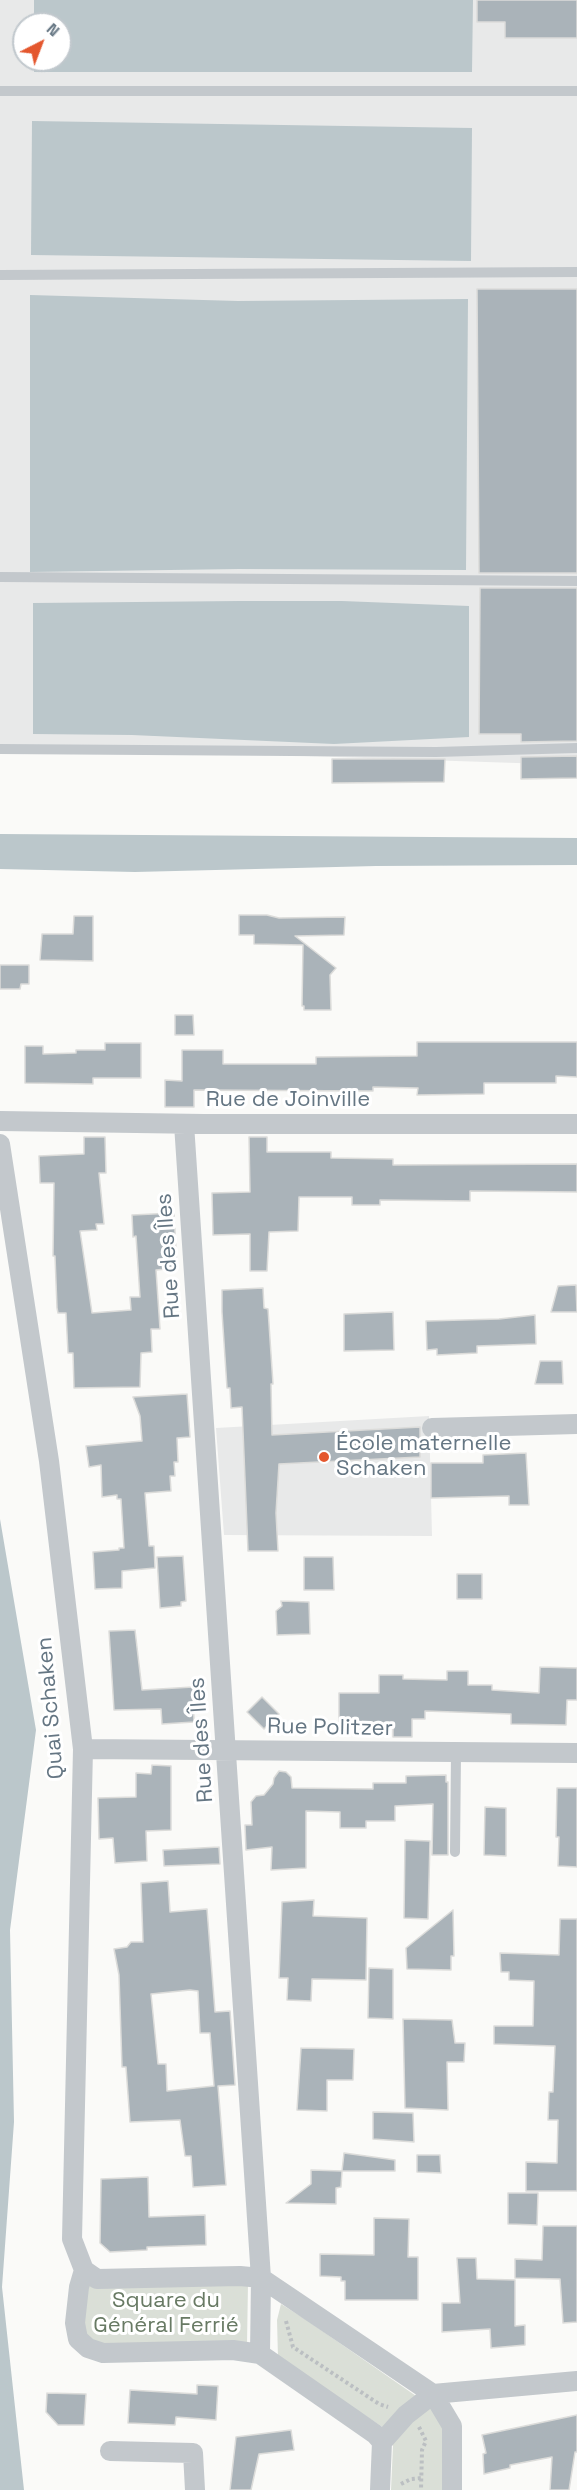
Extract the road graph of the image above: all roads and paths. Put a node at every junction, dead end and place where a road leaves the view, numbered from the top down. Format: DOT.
graph roads {
  1 [pos="0,91"];
  2 [pos="577,91"];
  3 [pos="577,272"];
  4 [pos="0,275"];
  5 [pos="0,577"];
  6 [pos="577,581"];
  7 [pos="577,748"];
  8 [pos="0,749"];
  9 [pos="0,1121"];
  10 [pos="184,1124"];
  11 [pos="577,1124"];
  12 [pos="0,1144"];
  13 [pos="577,1424"];
  14 [pos="432,1428"];
  15 [pos="83,1749"];
  16 [pos="227,1751"];
  17 [pos="456,1753"];
  18 [pos="577,1753"];
  19 [pos="455,1852"];
  20 [pos="84,2270"];
  21 [pos="261,2278"];
  22 [pos="281,2321"];
  23 [pos="260,2354"];
  24 [pos="577,2381"];
  25 [pos="433,2394"];
  26 [pos="390,2407"];
  27 [pos="413,2420"];
  28 [pos="382,2442"];
  29 [pos="110,2451"];
  30 [pos="422,2478"];
  31 [pos="195,2490"];
  32 [pos="380,2490"];
  33 [pos="399,2490"];
  34 [pos="421,2490"];
  35 [pos="452,2490"];
  1 -- 2 [label="lane"];
  3 -- 4 [label="lane"];
  5 -- 6 [label="lane"];
  7 -- 8 [label="lane"];
  9 -- 10 [label="street, Rue de Joinville"];
  10 -- 11 [label="street, Rue de Joinville"];
  10 -- 16 [label="street, Rue des Îles"];
  12 -- 15 [label="street, Quai Schaken"];
  13 -- 14 [label="street"];
  15 -- 16 [label="street, Rue Politzer"];
  15 -- 20 [label="street, Quai Schaken"];
  16 -- 17 [label="street, Rue Politzer"];
  16 -- 21 [label="street, Rue des Îles"];
  17 -- 18 [label="street, Rue Politzer"];
  17 -- 19 [label="lane"];
  20 -- 21 [label="street"];
  20 -- 23 [label="street"];
  21 -- 23 [label="street, Rue des Îles"];
  21 -- 25 [label="street"];
  22 -- 26 [label="path"];
  23 -- 28 [label="street"];
  24 -- 25 [label="street"];
  25 -- 28 [label="street"];
  25 -- 35 [label="street"];
  27 -- 30 [label="path"];
  28 -- 32 [label="street"];
  29 -- 31 [label="street"];
  30 -- 33 [label="path"];
  30 -- 34 [label="path"];
}
